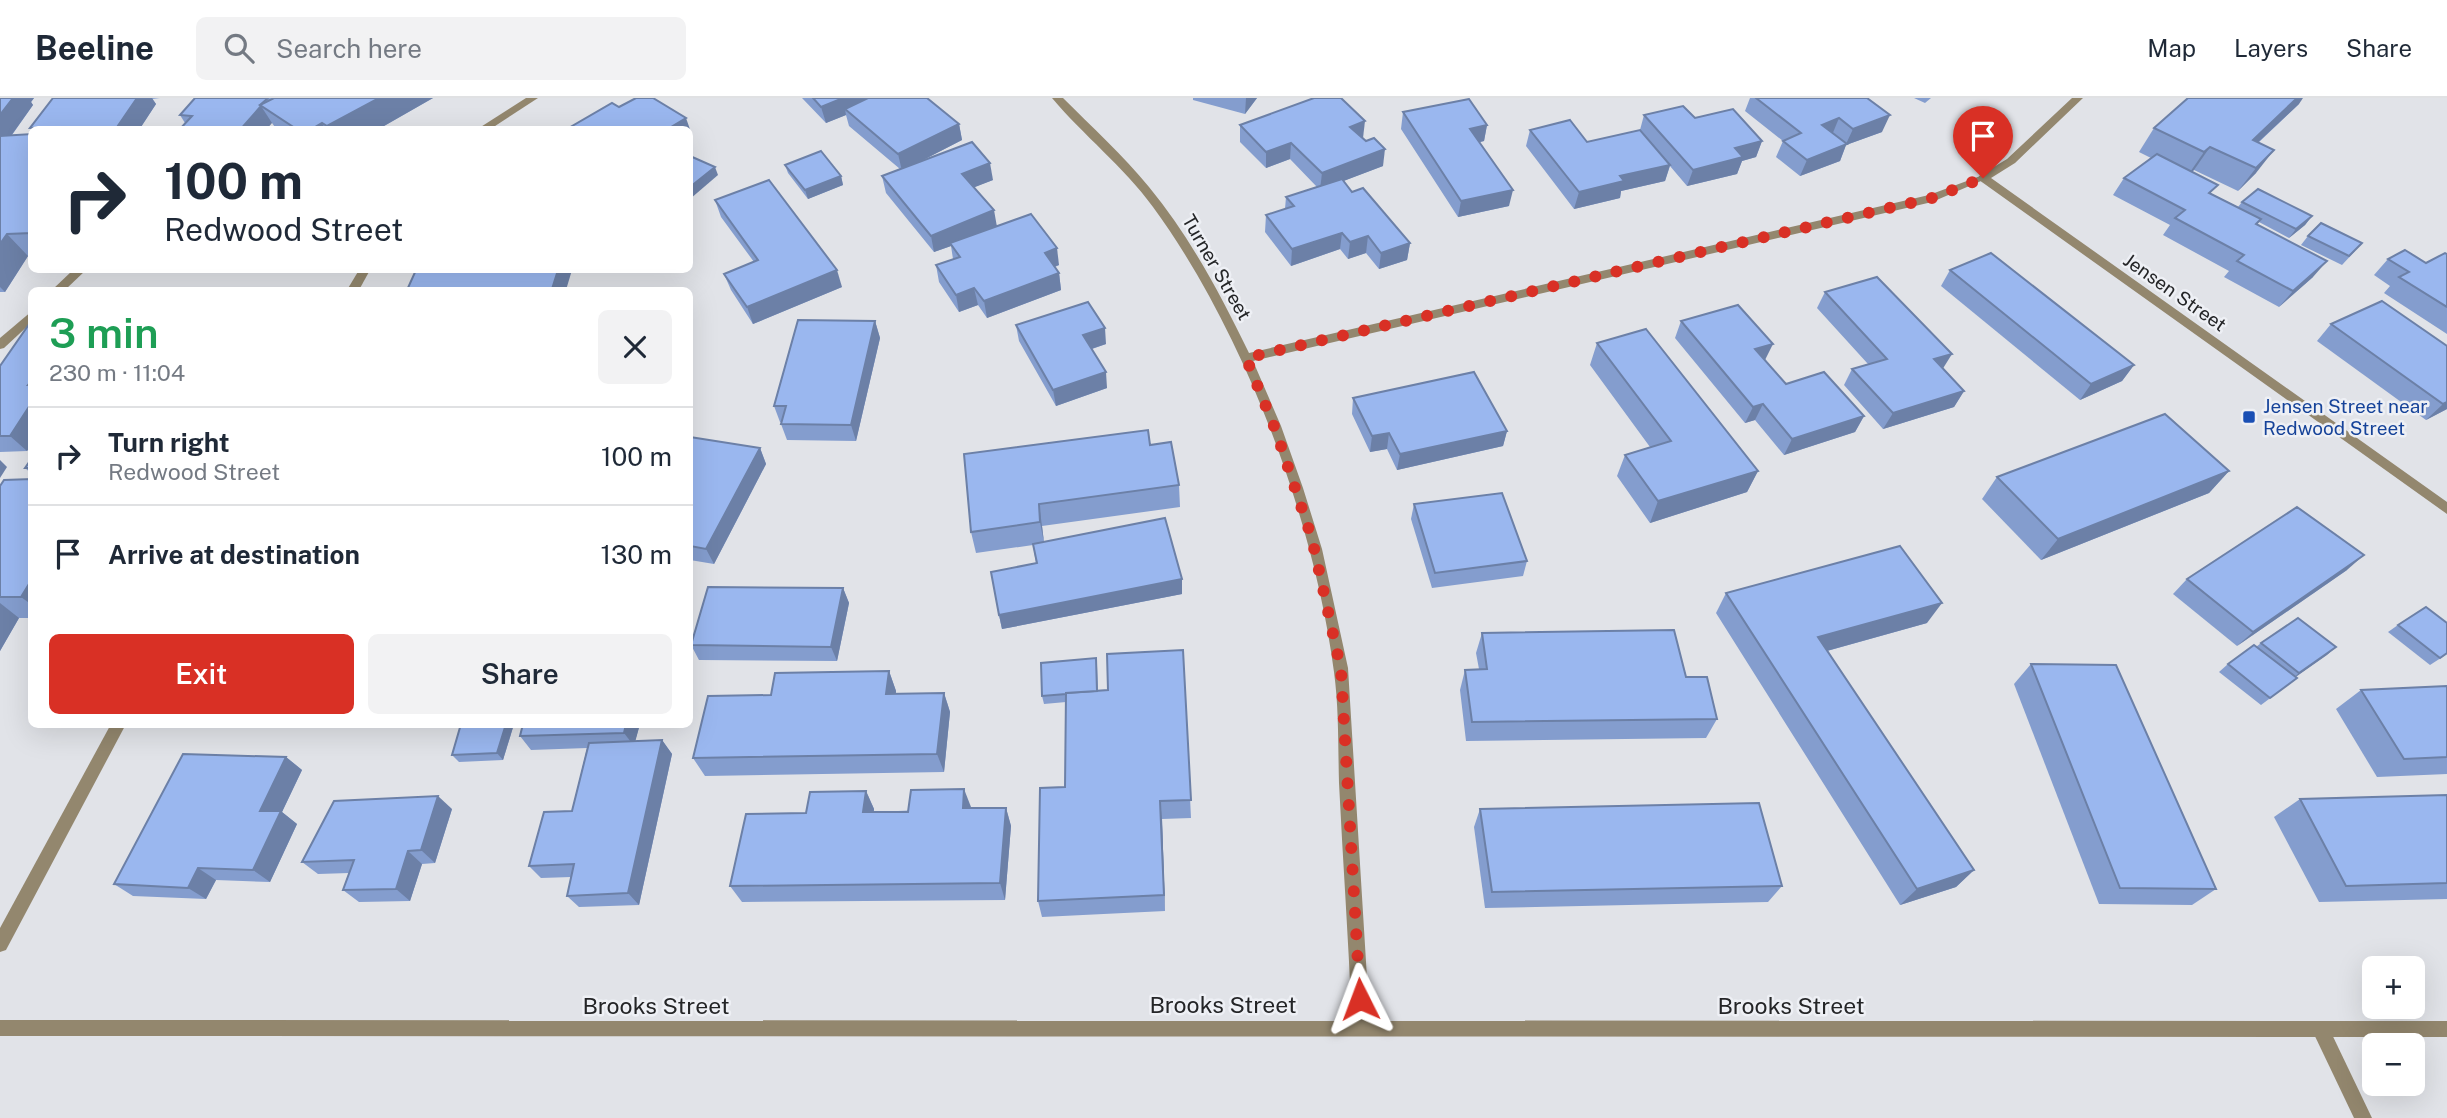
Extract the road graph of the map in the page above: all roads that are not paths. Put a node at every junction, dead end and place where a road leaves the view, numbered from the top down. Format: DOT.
graph roads {
  1 [pos="533,98"];
  2 [pos="1057,98"];
  3 [pos="2078,98"];
  4 [pos="488,126"];
  5 [pos="1983,178"];
  6 [pos="77,273"];
  7 [pos="61,287"];
  8 [pos="28,319"];
  9 [pos="0,345"];
  10 [pos="1246,358"];
  11 [pos="2447,509"];
  12 [pos="117,728"];
  13 [pos="0,944"];
  14 [pos="1361,1027"];
  15 [pos="0,1028"];
  16 [pos="2447,1029"];
  17 [pos="2321,1030"];
  18 [pos="2363,1118"];
  1 -- 4 [label="street"];
  2 -- 10 [label="street, Turner Street"];
  3 -- 5 [label="street"];
  5 -- 10 [label="street"];
  5 -- 11 [label="street, Jensen Street"];
  6 -- 7 [label="street"];
  8 -- 9 [label="street"];
  10 -- 14 [label="street, Turner Street"];
  12 -- 13 [label="street"];
  14 -- 15 [label="street, Brooks Street"];
  14 -- 17 [label="street, Brooks Street"];
  16 -- 17 [label="street, Brooks Street"];
  17 -- 18 [label="street"];
}
